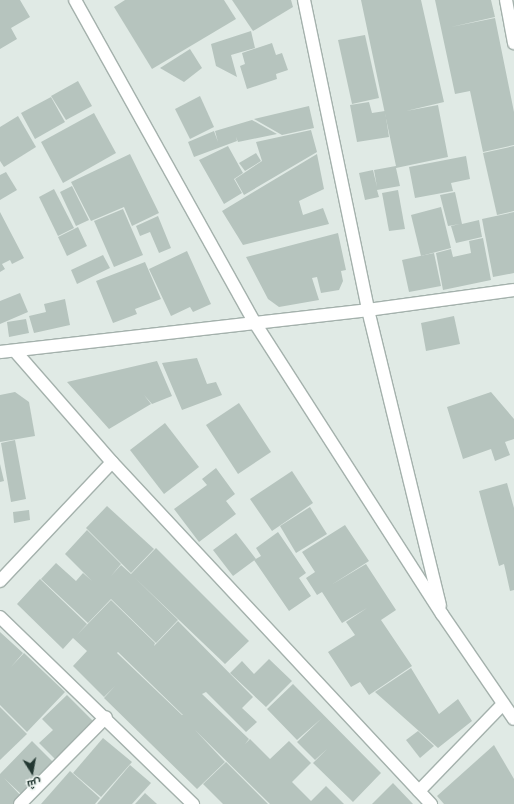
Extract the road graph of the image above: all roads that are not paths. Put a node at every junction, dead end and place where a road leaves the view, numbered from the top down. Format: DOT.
graph roads {
  1 [pos="75,0"];
  2 [pos="304,0"];
  3 [pos="506,0"];
  4 [pos="514,43"];
  5 [pos="514,290"];
  6 [pos="368,310"];
  7 [pos="255,323"];
  8 [pos="15,351"];
  9 [pos="0,352"];
  10 [pos="112,462"];
  11 [pos="0,581"];
  12 [pos="442,614"];
  13 [pos="0,617"];
  14 [pos="503,704"];
  15 [pos="106,717"];
  16 [pos="514,719"];
  17 [pos="418,791"];
  18 [pos="20,804"];
  19 [pos="193,804"];
  20 [pos="431,804"];
  1 -- 7 [label="street"];
  2 -- 6 [label="street"];
  3 -- 4 [label="street"];
  5 -- 6 [label="street"];
  6 -- 7 [label="street"];
  6 -- 12 [label="street"];
  7 -- 8 [label="street"];
  7 -- 12 [label="street"];
  8 -- 9 [label="street"];
  8 -- 10 [label="street"];
  10 -- 11 [label="street"];
  10 -- 17 [label="street"];
  12 -- 14 [label="street"];
  13 -- 15 [label="street"];
  14 -- 16 [label="street"];
  14 -- 17 [label="street"];
  15 -- 18 [label="street"];
  15 -- 19 [label="street"];
  17 -- 20 [label="street"];
}
